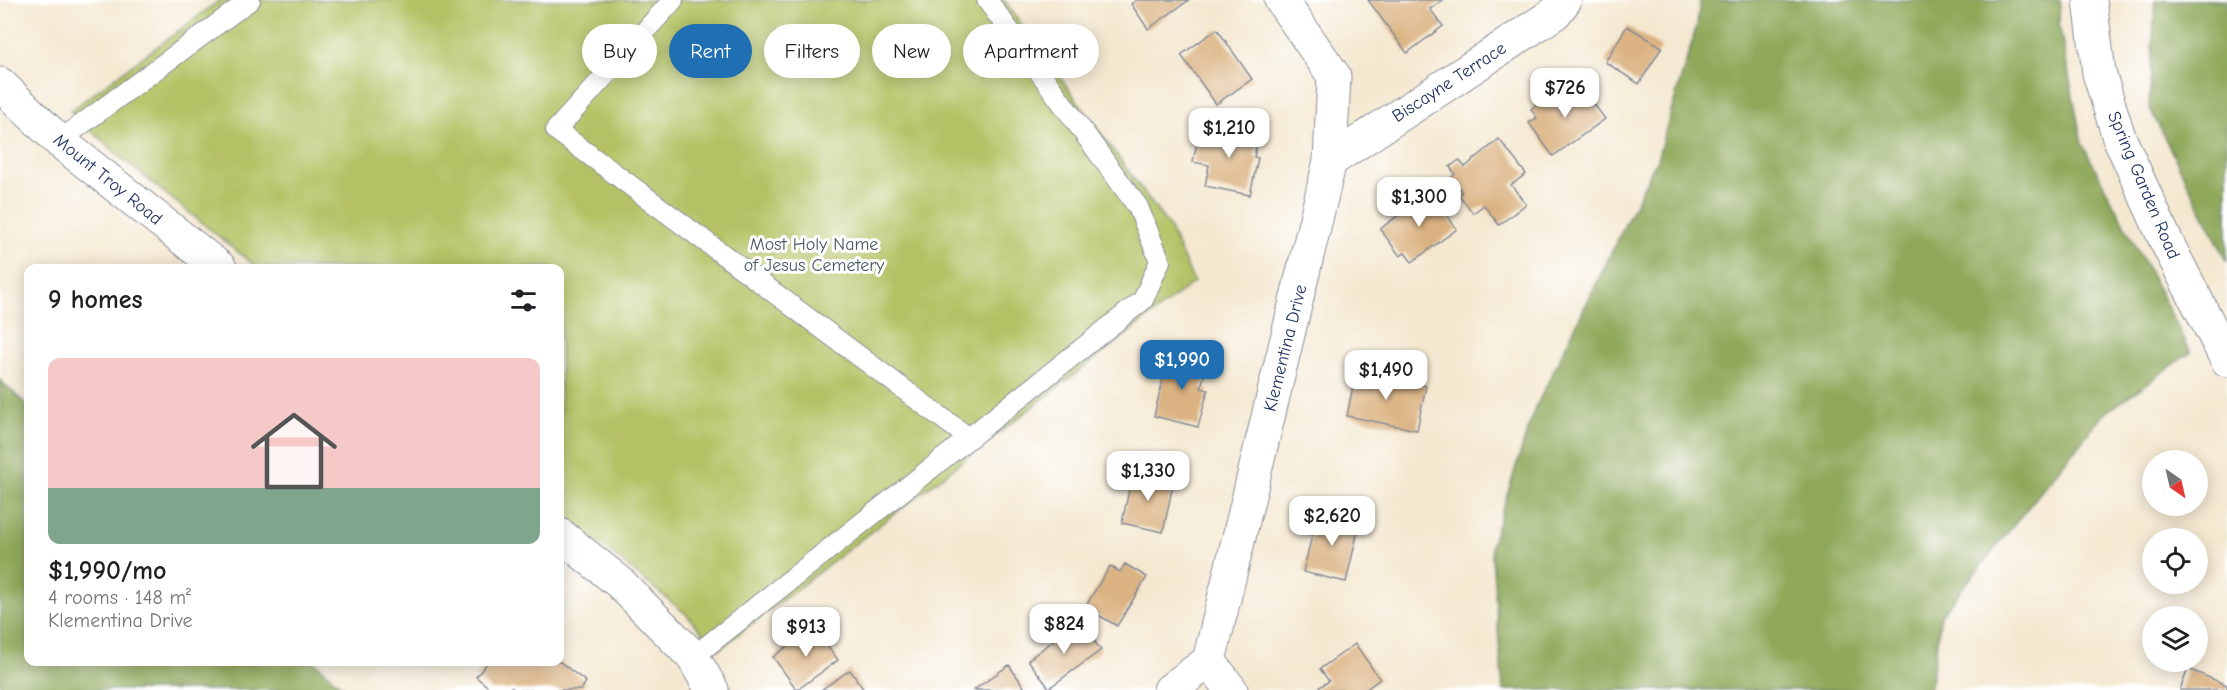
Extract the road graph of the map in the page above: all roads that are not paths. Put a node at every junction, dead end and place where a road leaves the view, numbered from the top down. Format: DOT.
graph roads {
  1 [pos="250,0"];
  2 [pos="673,0"];
  3 [pos="987,0"];
  4 [pos="1281,0"];
  5 [pos="1565,0"];
  6 [pos="2090,0"];
  7 [pos="0,84"];
  8 [pos="59,141"];
  9 [pos="1330,161"];
  10 [pos="215,264"];
  11 [pos="2227,360"];
  12 [pos="969,438"];
  13 [pos="564,539"];
  14 [pos="693,657"];
  15 [pos="1209,661"];
  16 [pos="712,690"];
  17 [pos="1170,690"];
  18 [pos="1231,690"];
  1 -- 8 [label="lane"];
  2 -- 12 [label="lane"];
  3 -- 12 [label="lane"];
  4 -- 9 [label="street, Klementina Drive"];
  5 -- 9 [label="street, Biscayne Terrace"];
  6 -- 11 [label="street, Spring Garden Road"];
  7 -- 8 [label="street, Mount Troy Road"];
  8 -- 10 [label="street, Mount Troy Road"];
  9 -- 15 [label="street, Klementina Drive"];
  12 -- 14 [label="lane"];
  13 -- 14 [label="street"];
  14 -- 16 [label="street"];
  15 -- 17 [label="street"];
  15 -- 18 [label="street"];
}
